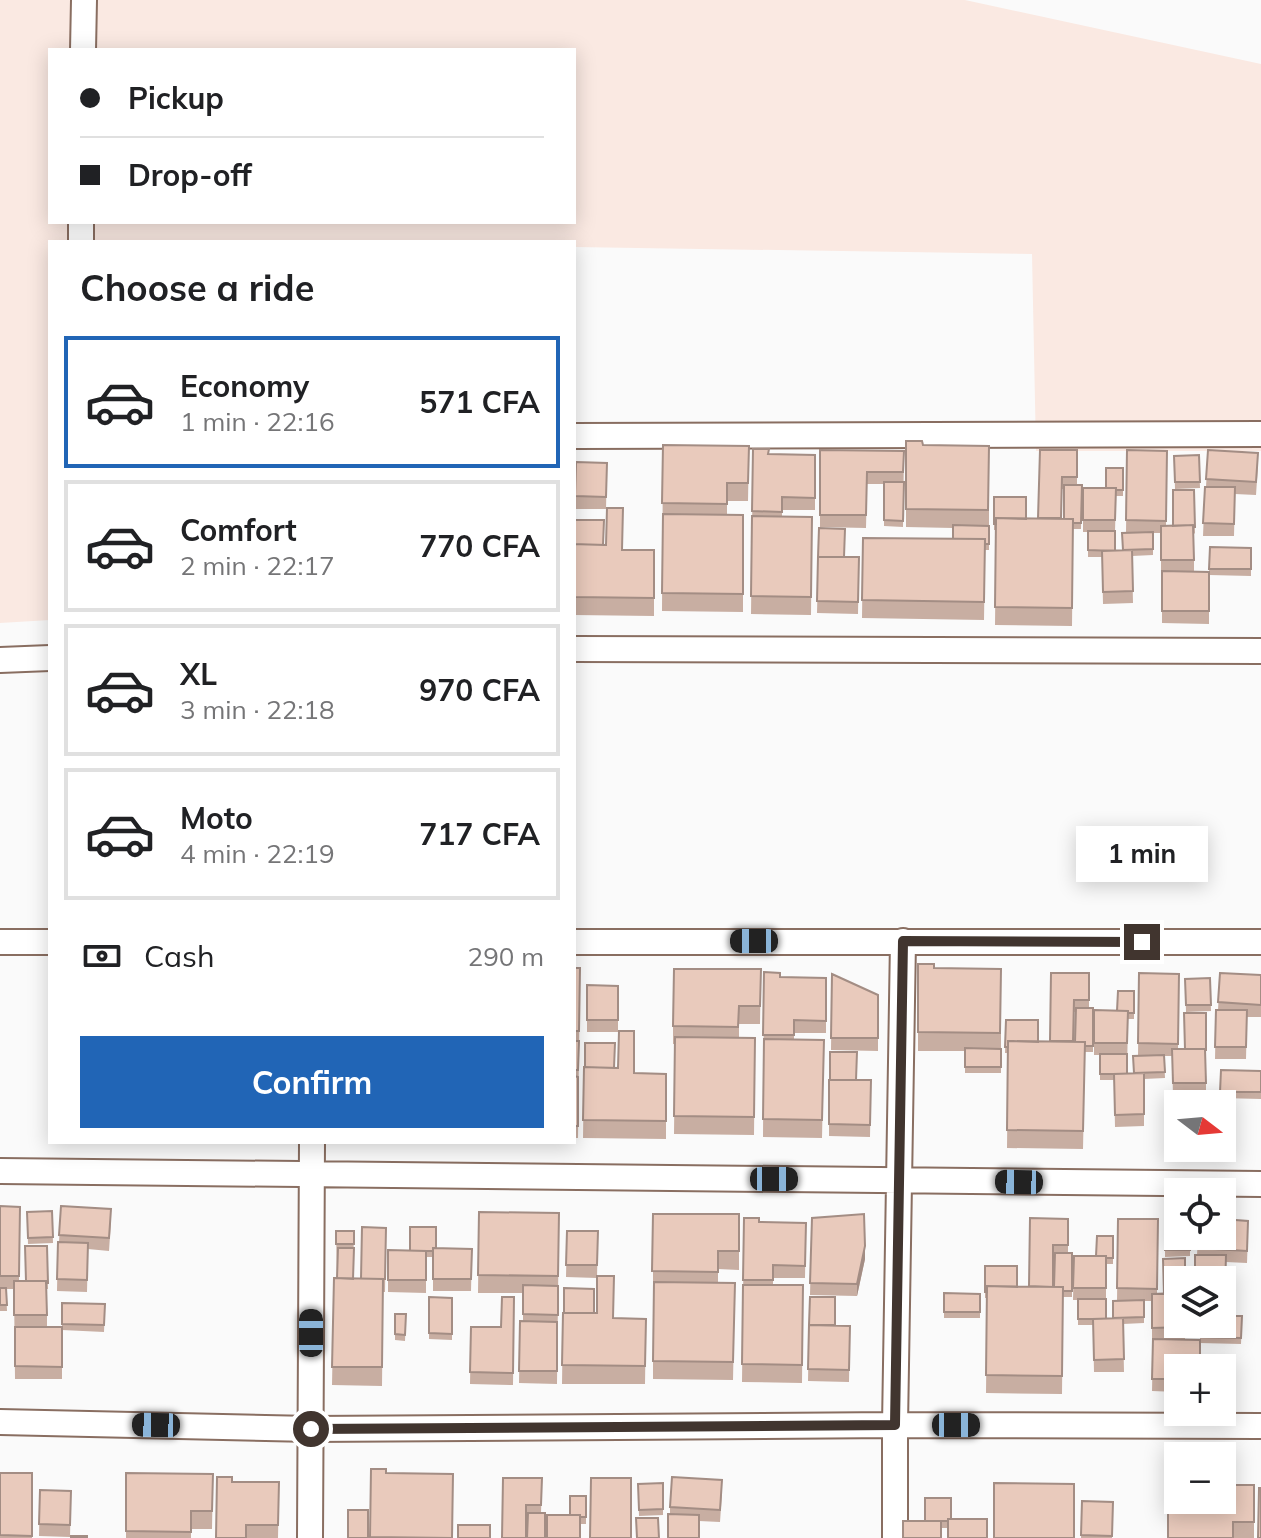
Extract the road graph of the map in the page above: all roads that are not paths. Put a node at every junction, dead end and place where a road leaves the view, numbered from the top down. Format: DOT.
graph roads {
  1 [pos="84,0"];
  2 [pos="83,48"];
  3 [pos="1261,434"];
  4 [pos="576,436"];
  5 [pos="576,649"];
  6 [pos="1261,651"];
  7 [pos="48,658"];
  8 [pos="0,660"];
  9 [pos="903,941"];
  10 [pos="0,942"];
  11 [pos="48,942"];
  12 [pos="576,942"];
  13 [pos="1261,942"];
  14 [pos="312,1144"];
  15 [pos="0,1171"];
  16 [pos="311,1175"];
  17 [pos="898,1181"];
  18 [pos="1261,1184"];
  19 [pos="0,1422"];
  20 [pos="895,1425"];
  21 [pos="1261,1426"];
  22 [pos="311,1429"];
  23 [pos="310,1538"];
  24 [pos="895,1538"];
  1 -- 2 [label="street"];
  3 -- 4 [label="street"];
  5 -- 6 [label="street"];
  7 -- 8 [label="street"];
  9 -- 12 [label="street"];
  9 -- 13 [label="street"];
  9 -- 17 [label="street"];
  10 -- 11 [label="street"];
  14 -- 16 [label="street"];
  15 -- 16 [label="street"];
  16 -- 17 [label="street"];
  16 -- 22 [label="street"];
  17 -- 18 [label="street"];
  17 -- 20 [label="street"];
  19 -- 22 [label="street"];
  20 -- 21 [label="street"];
  20 -- 22 [label="street"];
  20 -- 24 [label="street"];
  22 -- 23 [label="street"];
}
